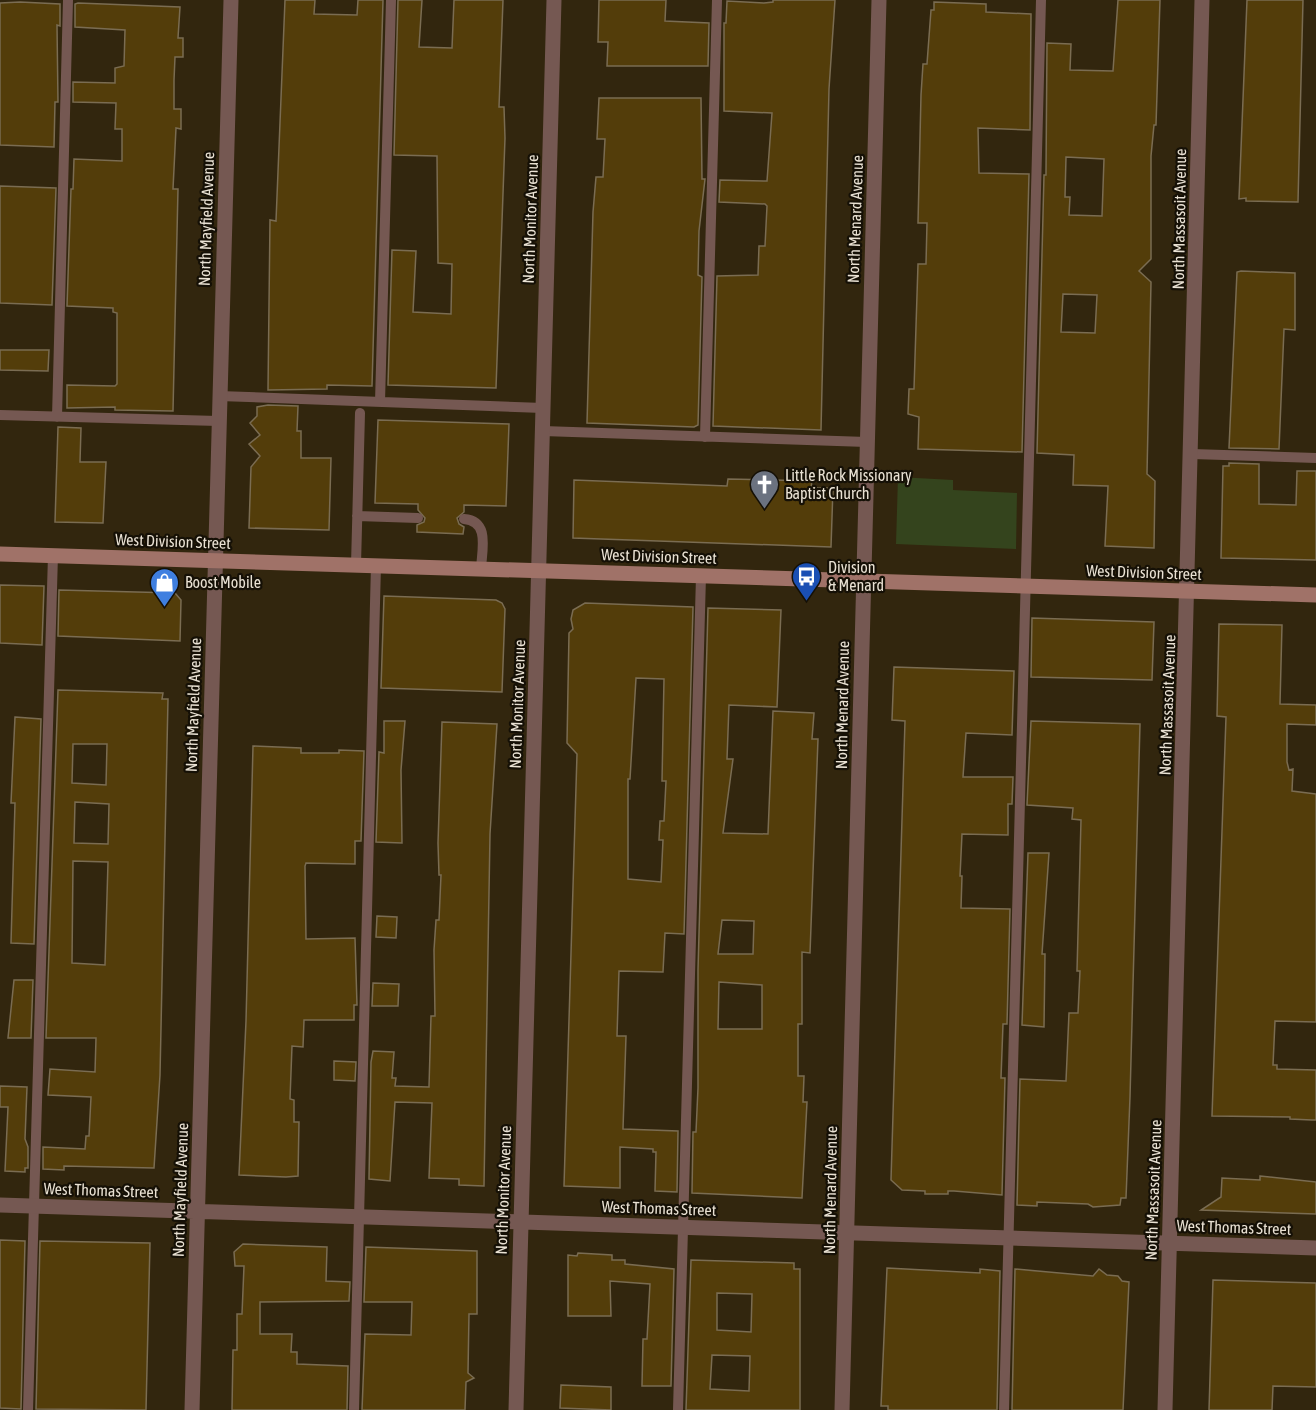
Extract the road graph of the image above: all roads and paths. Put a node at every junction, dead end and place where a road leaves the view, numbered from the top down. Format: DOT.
graph roads {
  1 [pos="68,0"];
  2 [pos="231,0"];
  3 [pos="391,0"];
  4 [pos="554,0"];
  5 [pos="717,0"];
  6 [pos="879,0"];
  7 [pos="1041,0"];
  8 [pos="1202,0"];
  9 [pos="219,396"];
  10 [pos="380,402"];
  11 [pos="543,408"];
  12 [pos="360,413"];
  13 [pos="0,415"];
  14 [pos="57,417"];
  15 [pos="219,421"];
  16 [pos="543,431"];
  17 [pos="705,436"];
  18 [pos="867,442"];
  19 [pos="1192,454"];
  20 [pos="1316,458"];
  21 [pos="357,516"];
  22 [pos="418,518"];
  23 [pos="464,519"];
  24 [pos="0,554"];
  25 [pos="53,555"];
  26 [pos="214,560"];
  27 [pos="356,565"];
  28 [pos="376,565"];
  29 [pos="481,569"];
  30 [pos="539,571"];
  31 [pos="701,576"];
  32 [pos="863,581"];
  33 [pos="1024,586"];
  34 [pos="1188,591"];
  35 [pos="1316,595"];
  36 [pos="0,1204"];
  37 [pos="34,1206"];
  38 [pos="197,1211"];
  39 [pos="360,1216"];
  40 [pos="521,1222"];
  41 [pos="683,1227"];
  42 [pos="847,1232"];
  43 [pos="1008,1238"];
  44 [pos="1169,1243"];
  45 [pos="1316,1248"];
  46 [pos="28,1410"];
  47 [pos="192,1410"];
  48 [pos="354,1410"];
  49 [pos="516,1410"];
  50 [pos="678,1410"];
  51 [pos="842,1410"];
  52 [pos="1004,1410"];
  53 [pos="1165,1410"];
  1 -- 14 [label="lane"];
  2 -- 9 [label="street, North Mayfield Avenue"];
  3 -- 10 [label="lane"];
  4 -- 11 [label="street, North Monitor Avenue"];
  5 -- 17 [label="lane"];
  6 -- 18 [label="street, North Menard Avenue"];
  7 -- 33 [label="lane"];
  8 -- 19 [label="street, North Massasoit Avenue"];
  9 -- 10 [label="lane"];
  9 -- 15 [label="street, North Mayfield Avenue"];
  10 -- 11 [label="lane"];
  11 -- 16 [label="street, North Monitor Avenue"];
  12 -- 21 [label="lane"];
  13 -- 14 [label="lane"];
  14 -- 15 [label="lane"];
  15 -- 26 [label="street, North Mayfield Avenue"];
  16 -- 17 [label="lane"];
  16 -- 30 [label="street, North Monitor Avenue"];
  17 -- 18 [label="lane"];
  18 -- 32 [label="street, North Menard Avenue"];
  19 -- 20 [label="lane"];
  19 -- 34 [label="street, North Massasoit Avenue"];
  21 -- 22 [label="lane"];
  21 -- 27 [label="lane"];
  23 -- 29 [label="lane"];
  24 -- 25 [label="main road, West Division Street"];
  25 -- 26 [label="main road, West Division Street"];
  25 -- 37 [label="lane"];
  26 -- 27 [label="main road, West Division Street"];
  26 -- 38 [label="street, North Mayfield Avenue"];
  27 -- 28 [label="main road, West Division Street"];
  28 -- 29 [label="main road, West Division Street"];
  28 -- 39 [label="lane"];
  29 -- 30 [label="main road, West Division Street"];
  30 -- 31 [label="main road, West Division Street"];
  30 -- 40 [label="street, North Monitor Avenue"];
  31 -- 32 [label="main road, West Division Street"];
  31 -- 41 [label="lane"];
  32 -- 33 [label="main road, West Division Street"];
  32 -- 42 [label="street, North Menard Avenue"];
  33 -- 34 [label="main road, West Division Street"];
  33 -- 43 [label="lane"];
  34 -- 35 [label="main road, West Division Street"];
  34 -- 44 [label="street, North Massasoit Avenue"];
  36 -- 37 [label="street, West Thomas Street"];
  37 -- 38 [label="street, West Thomas Street"];
  37 -- 46 [label="lane"];
  38 -- 39 [label="street, West Thomas Street"];
  38 -- 47 [label="street, North Mayfield Avenue"];
  39 -- 40 [label="street, West Thomas Street"];
  39 -- 48 [label="lane"];
  40 -- 41 [label="street, West Thomas Street"];
  40 -- 49 [label="street, North Monitor Avenue"];
  41 -- 42 [label="street, West Thomas Street"];
  41 -- 50 [label="lane"];
  42 -- 43 [label="street, West Thomas Street"];
  42 -- 51 [label="street, North Menard Avenue"];
  43 -- 44 [label="street, West Thomas Street"];
  43 -- 52 [label="lane"];
  44 -- 45 [label="street, West Thomas Street"];
  44 -- 53 [label="street, North Massasoit Avenue"];
}
